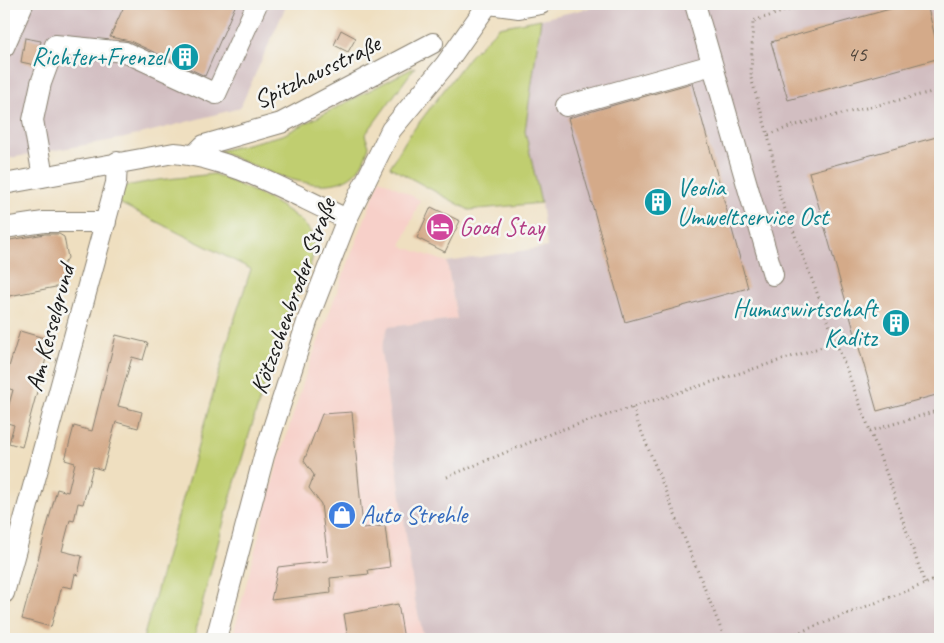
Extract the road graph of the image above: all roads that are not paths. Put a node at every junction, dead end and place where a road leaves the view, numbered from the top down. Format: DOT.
graph roads {
  1 [pos="23,4"];
  2 [pos="257,4"];
  3 [pos="489,4"];
  4 [pos="541,4"];
  5 [pos="695,4"];
  6 [pos="433,43"];
  7 [pos="4,47"];
  8 [pos="712,65"];
  9 [pos="566,106"];
  10 [pos="195,154"];
  11 [pos="117,162"];
  12 [pos="43,177"];
  13 [pos="4,184"];
  14 [pos="347,219"];
  15 [pos="106,222"];
  16 [pos="4,228"];
  17 [pos="773,275"];
  18 [pos="4,594"];
  19 [pos="216,639"];
  1 -- 7 [label="street"];
  2 -- 12 [label="street"];
  3 -- 4 [label="street"];
  3 -- 14 [label="street, Kötzschenbroder Straße"];
  5 -- 8 [label="street"];
  6 -- 10 [label="street, Spitzhausstraße"];
  8 -- 9 [label="street"];
  8 -- 17 [label="street"];
  10 -- 11 [label="street, Spitzhausstraße"];
  10 -- 14 [label="street, Spitzhausstraße"];
  11 -- 12 [label="street, Spitzhausstraße"];
  11 -- 15 [label="street, Am Kesselgrund"];
  12 -- 13 [label="street, Spitzhausstraße"];
  14 -- 19 [label="street, Kötzschenbroder Straße"];
  15 -- 16 [label="street"];
  15 -- 18 [label="street, Am Kesselgrund"];
}
